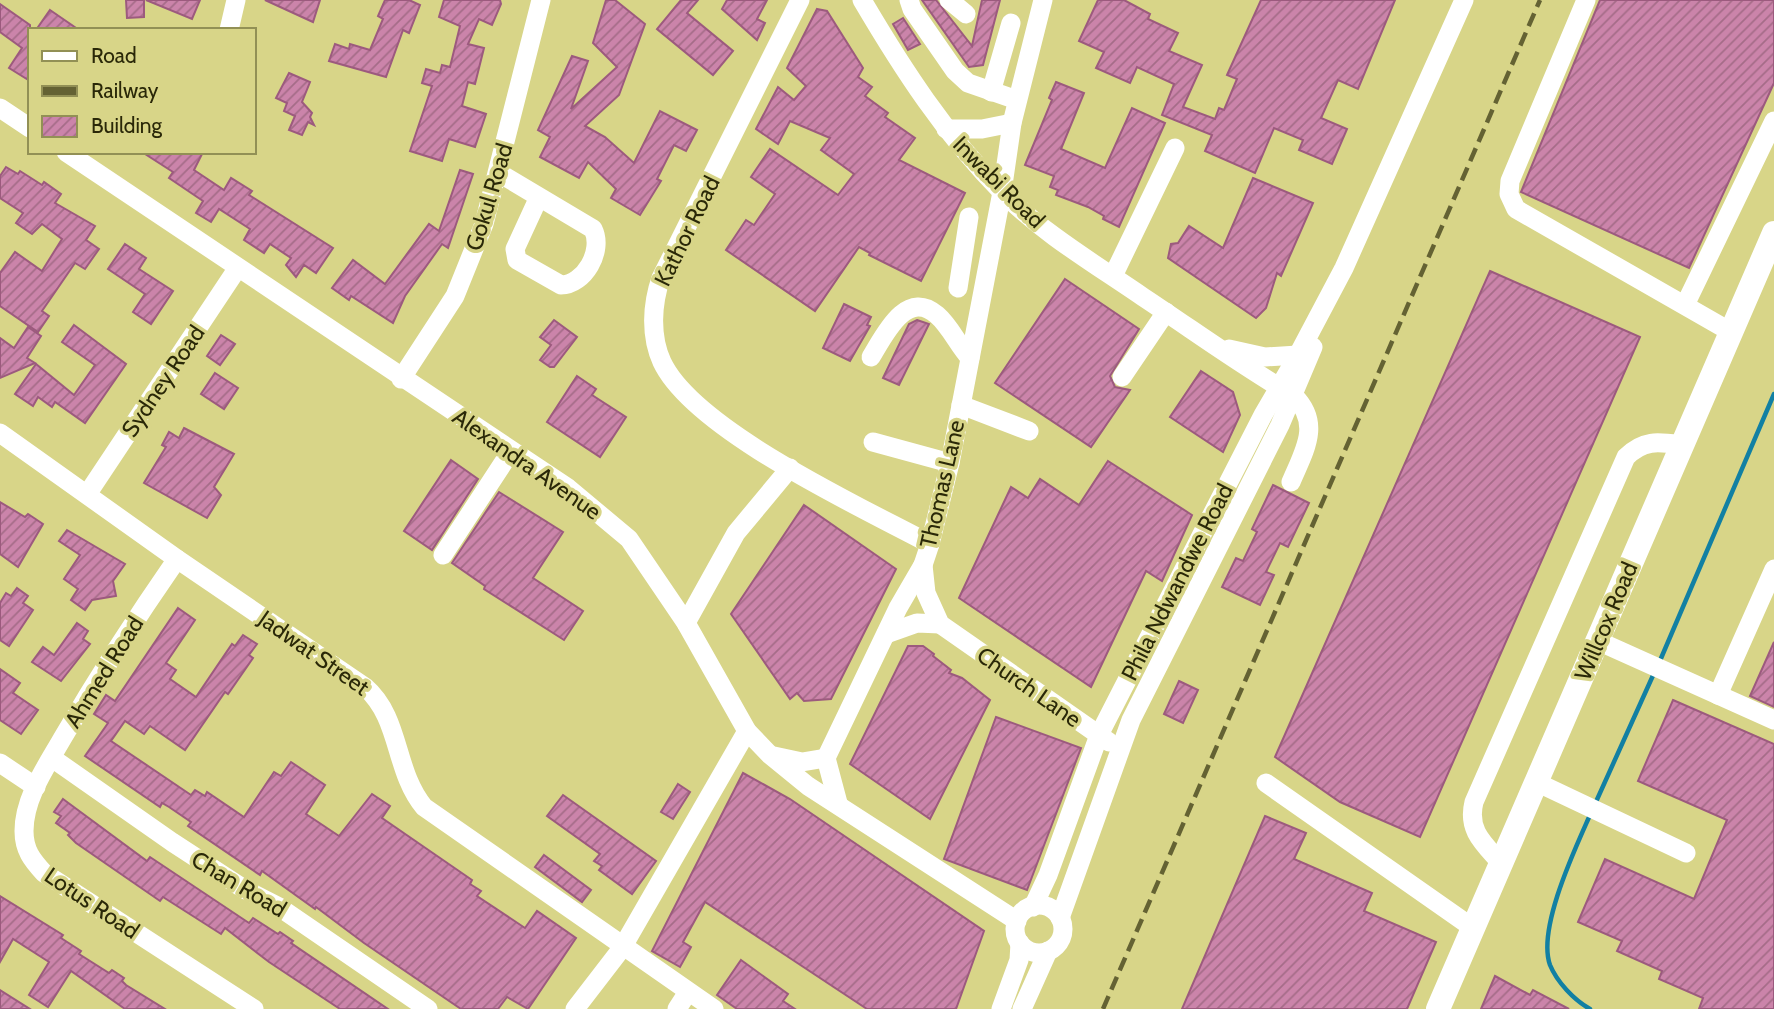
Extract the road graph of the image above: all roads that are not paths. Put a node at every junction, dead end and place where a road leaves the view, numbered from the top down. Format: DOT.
graph roads {
  1 [pos="236,0"];
  2 [pos="541,0"];
  3 [pos="800,0"];
  4 [pos="862,0"];
  5 [pos="909,0"];
  6 [pos="949,0"];
  7 [pos="1044,0"];
  8 [pos="1586,0"];
  9 [pos="1461,1"];
  10 [pos="965,14"];
  11 [pos="1011,23"];
  12 [pos="229,28"];
  13 [pos="991,92"];
  14 [pos="1017,100"];
  15 [pos="0,108"];
  16 [pos="1774,121"];
  17 [pos="1012,122"];
  18 [pos="28,127"];
  19 [pos="946,129"];
  20 [pos="1175,148"];
  21 [pos="69,154"];
  22 [pos="499,173"];
  23 [pos="1002,192"];
  24 [pos="538,199"];
  25 [pos="969,218"];
  26 [pos="1774,233"];
  27 [pos="1343,268"];
  28 [pos="237,270"];
  29 [pos="1113,276"];
  30 [pos="984,280"];
  31 [pos="1685,305"];
  32 [pos="1166,312"];
  33 [pos="1731,332"];
  34 [pos="1214,344"];
  35 [pos="1298,355"];
  36 [pos="871,357"];
  37 [pos="970,358"];
  38 [pos="1122,377"];
  39 [pos="401,379"];
  40 [pos="1286,392"];
  41 [pos="961,405"];
  42 [pos="1029,431"];
  43 [pos="0,433"];
  44 [pos="873,442"];
  45 [pos="1682,445"];
  46 [pos="511,451"];
  47 [pos="950,463"];
  48 [pos="790,468"];
  49 [pos="1291,482"];
  50 [pos="88,494"];
  51 [pos="930,544"];
  52 [pos="443,555"];
  53 [pos="177,559"];
  54 [pos="923,565"];
  55 [pos="1774,569"];
  56 [pos="686,623"];
  57 [pos="940,624"];
  58 [pos="886,634"];
  59 [pos="1598,641"];
  60 [pos="1718,695"];
  61 [pos="1774,720"];
  62 [pos="747,731"];
  63 [pos="1099,735"];
  64 [pos="1119,748"];
  65 [pos="770,755"];
  66 [pos="51,758"];
  67 [pos="826,758"];
  68 [pos="0,763"];
  69 [pos="1536,782"];
  70 [pos="1266,783"];
  71 [pos="36,787"];
  72 [pos="838,803"];
  73 [pos="1686,853"];
  74 [pos="1501,863"];
  75 [pos="1033,907"];
  76 [pos="1060,918"];
  77 [pos="1017,921"];
  78 [pos="1473,928"];
  79 [pos="1020,943"];
  80 [pos="622,948"];
  81 [pos="1048,951"];
  82 [pos="688,992"];
  83 [pos="254,1009"];
  84 [pos="428,1009"];
  85 [pos="575,1009"];
  86 [pos="677,1009"];
  87 [pos="714,1009"];
  88 [pos="1001,1009"];
  89 [pos="1022,1009"];
  90 [pos="1438,1009"];
  1 -- 12 [label="street"];
  2 -- 22 [label="street, Gokul Road"];
  3 -- 48 [label="street, Kathor Road"];
  4 -- 19 [label="street, Inwabi Road"];
  5 -- 13 [label="street"];
  6 -- 10 [label="street"];
  7 -- 14 [label="street, Thomas Lane"];
  8 -- 31 [label="street"];
  9 -- 27 [label="street, Phila Ndwandwe Road"];
  11 -- 13 [label="street"];
  13 -- 14 [label="street"];
  14 -- 17 [label="street, Thomas Lane"];
  15 -- 18 [label="street"];
  16 -- 31 [label="street"];
  17 -- 19 [label="street"];
  17 -- 23 [label="street, Thomas Lane"];
  19 -- 23 [label="street, Inwabi Road"];
  20 -- 29 [label="street"];
  21 -- 28 [label="street, Alexandra Avenue"];
  22 -- 24 [label="street"];
  22 -- 39 [label="street, Gokul Road"];
  23 -- 29 [label="street, Inwabi Road"];
  23 -- 30 [label="street, Thomas Lane"];
  24 -- 24 [label="street"];
  25 -- 30 [label="street"];
  26 -- 33 [label="main road, Willcox Road"];
  27 -- 35 [label="street, Phila Ndwandwe Road"];
  27 -- 40 [label="street, Phila Ndwandwe Road"];
  28 -- 39 [label="street, Alexandra Avenue"];
  28 -- 50 [label="street, Sydney Road"];
  29 -- 32 [label="street, Inwabi Road"];
  30 -- 37 [label="street, Thomas Lane"];
  31 -- 33 [label="street"];
  32 -- 34 [label="street, Inwabi Road"];
  32 -- 38 [label="street"];
  33 -- 45 [label="main road, Willcox Road"];
  34 -- 35 [label="street, Inwabi Road"];
  34 -- 40 [label="street, Inwabi Road"];
  35 -- 40 [label="street, Phila Ndwandwe Road"];
  36 -- 37 [label="street"];
  37 -- 41 [label="street, Thomas Lane"];
  39 -- 46 [label="street, Alexandra Avenue"];
  40 -- 49 [label="street"];
  40 -- 63 [label="street, Phila Ndwandwe Road"];
  40 -- 64 [label="street, Phila Ndwandwe Road"];
  41 -- 42 [label="street"];
  41 -- 47 [label="street, Thomas Lane"];
  43 -- 50 [label="street, Jadwat Street"];
  44 -- 47 [label="street"];
  45 -- 59 [label="main road, Willcox Road"];
  45 -- 74 [label="street"];
  46 -- 52 [label="street"];
  46 -- 56 [label="street, Alexandra Avenue"];
  47 -- 51 [label="street, Thomas Lane"];
  48 -- 51 [label="street, Kathor Road"];
  48 -- 56 [label="street"];
  50 -- 53 [label="street, Jadwat Street"];
  51 -- 54 [label="street, Thomas Lane"];
  53 -- 66 [label="street, Ahmed Road"];
  53 -- 80 [label="street, Jadwat Street"];
  54 -- 57 [label="street"];
  54 -- 58 [label="street, Thomas Lane"];
  55 -- 60 [label="street"];
  56 -- 62 [label="street, Alexandra Avenue"];
  57 -- 58 [label="street"];
  57 -- 63 [label="street, Church Lane"];
  58 -- 67 [label="street, Thomas Lane"];
  59 -- 60 [label="street"];
  59 -- 69 [label="main road, Willcox Road"];
  60 -- 61 [label="street"];
  62 -- 65 [label="street, Alexandra Avenue"];
  62 -- 80 [label="street"];
  63 -- 64 [label="street, Church Lane"];
  63 -- 75 [label="street, Phila Ndwandwe Road"];
  64 -- 76 [label="street, Phila Ndwandwe Road"];
  65 -- 67 [label="street"];
  65 -- 72 [label="street, Alexandra Avenue"];
  66 -- 71 [label="street, Ahmed Road"];
  66 -- 84 [label="street, Chan Road"];
  67 -- 72 [label="street"];
  68 -- 71 [label="street"];
  69 -- 73 [label="street"];
  69 -- 74 [label="main road, Willcox Road"];
  70 -- 78 [label="street"];
  71 -- 83 [label="street, Lotus Road"];
  72 -- 77 [label="street, Alexandra Avenue"];
  74 -- 78 [label="main road, Willcox Road"];
  75 -- 76 [label="street"];
  75 -- 77 [label="street"];
  76 -- 81 [label="street"];
  77 -- 79 [label="street"];
  78 -- 90 [label="main road, Willcox Road"];
  79 -- 81 [label="street"];
  79 -- 88 [label="street"];
  80 -- 82 [label="street, Jadwat Street"];
  80 -- 85 [label="street"];
  81 -- 89 [label="street"];
  82 -- 86 [label="street"];
  82 -- 87 [label="street, Jadwat Street"];
}
